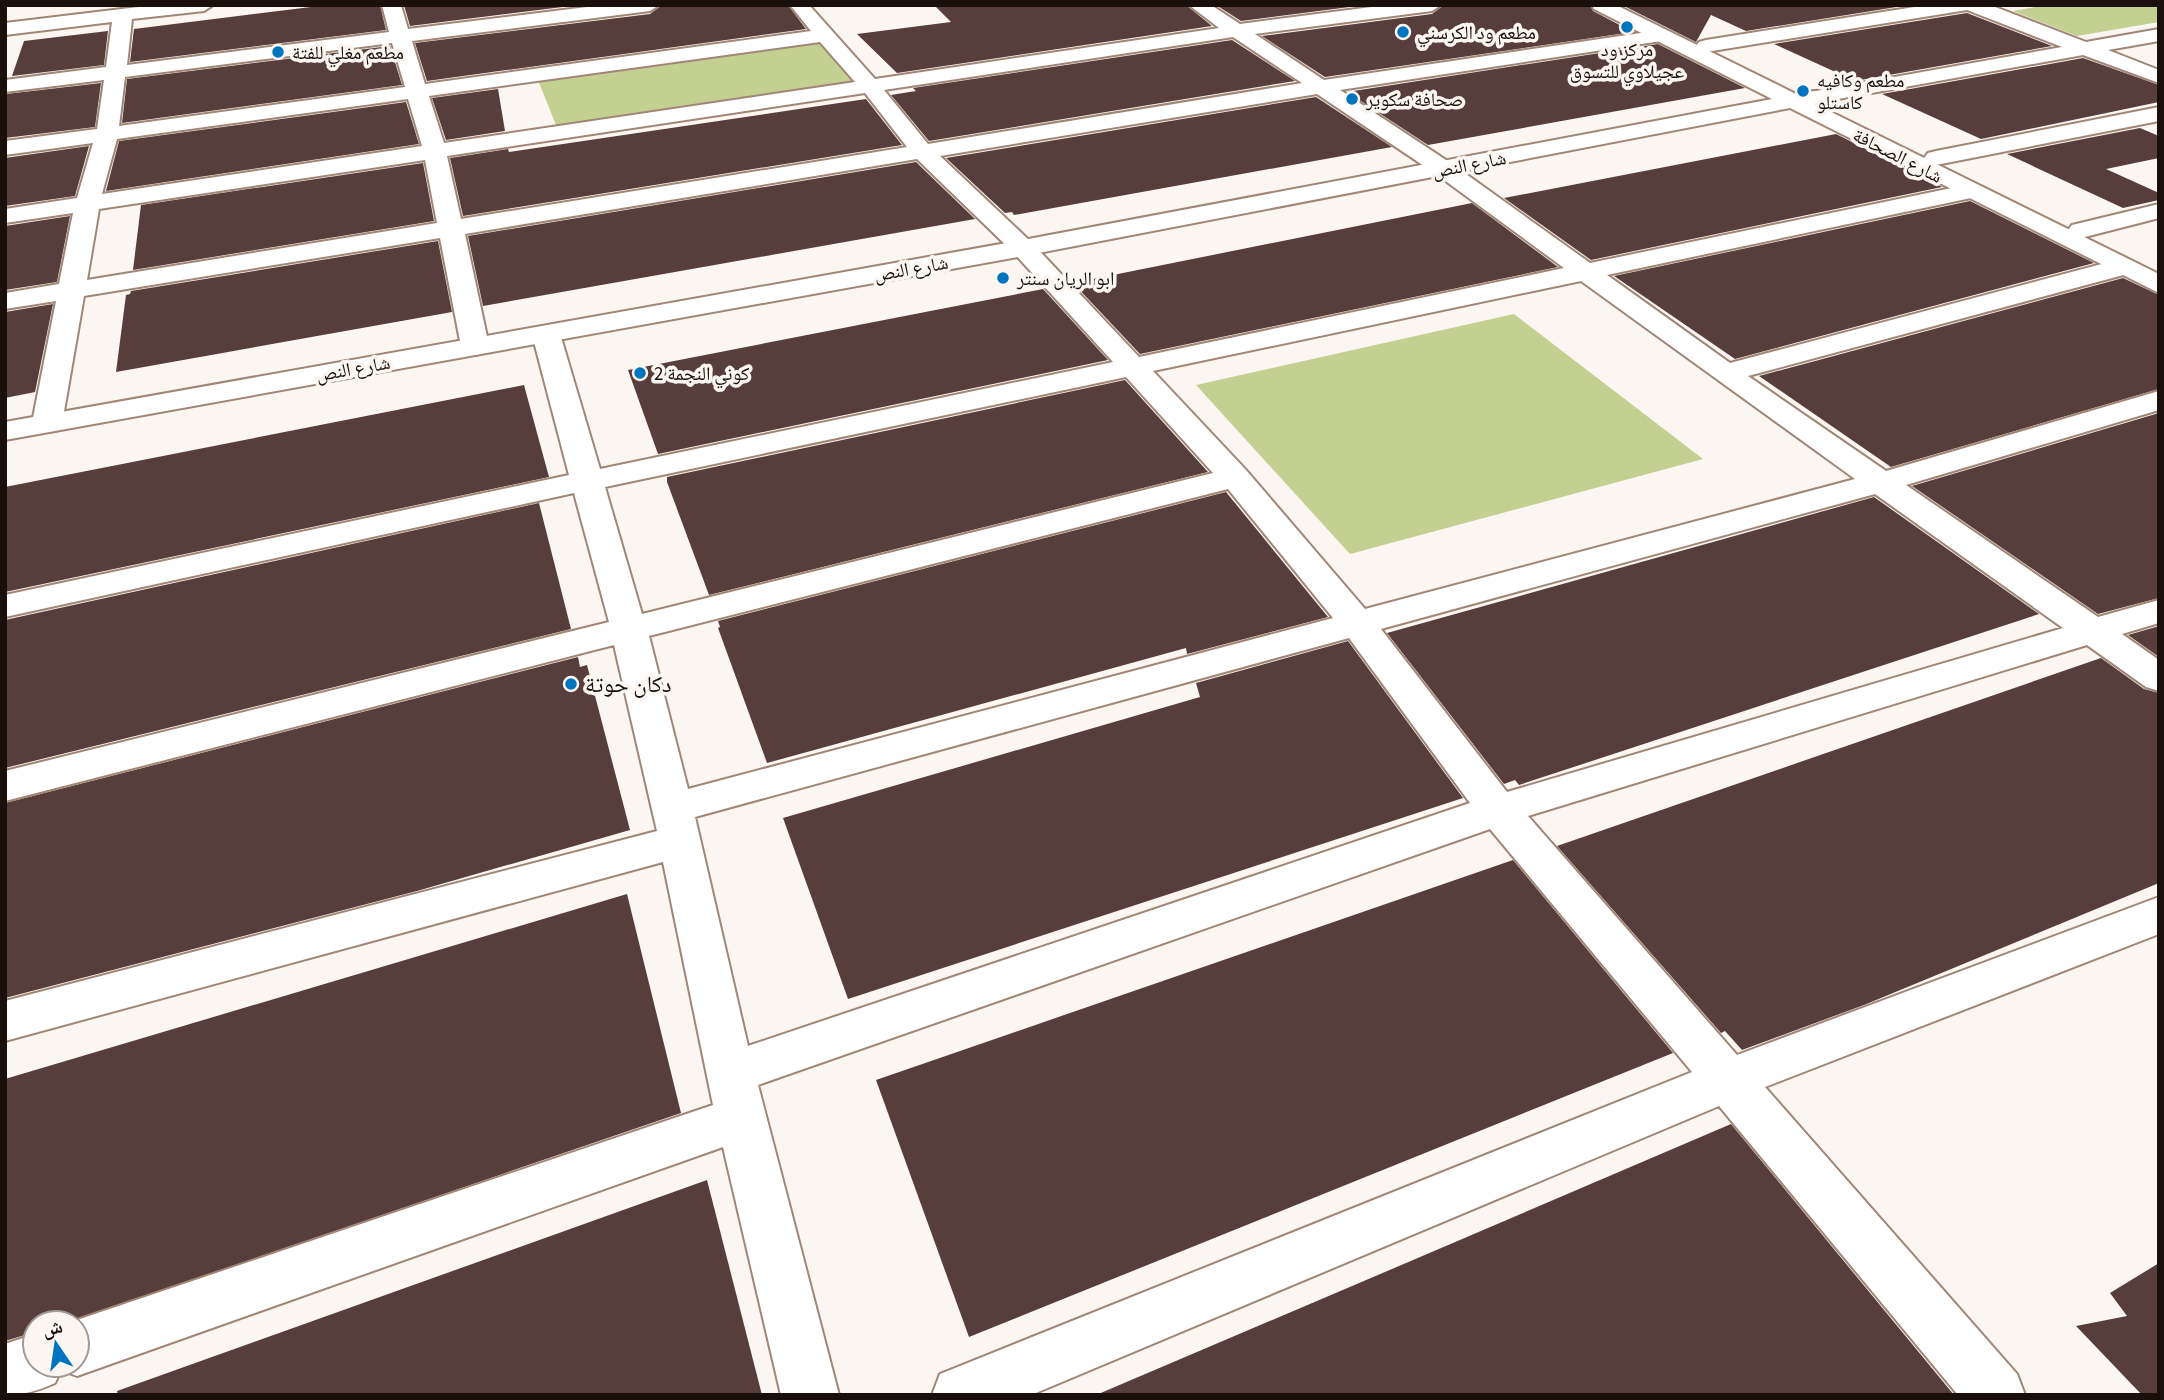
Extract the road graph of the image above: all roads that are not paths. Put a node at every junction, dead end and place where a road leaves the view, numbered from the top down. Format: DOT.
graph roads {
  1 [pos="204,5"];
  2 [pos="391,5"];
  3 [pos="650,5"];
  4 [pos="799,5"];
  5 [pos="1198,5"];
  6 [pos="1432,5"];
  7 [pos="1601,5"];
  8 [pos="1623,5"];
  9 [pos="1964,5"];
  10 [pos="1972,5"];
  11 [pos="173,7"];
  12 [pos="123,15"];
  13 [pos="5,29"];
  14 [pos="1236,31"];
  15 [pos="826,35"];
  16 [pos="2159,35"];
  17 [pos="1661,36"];
  18 [pos="402,37"];
  19 [pos="1706,46"];
  20 [pos="2084,48"];
  21 [pos="116,72"];
  22 [pos="2159,77"];
  23 [pos="5,86"];
  24 [pos="870,86"];
  25 [pos="1319,87"];
  26 [pos="417,92"];
  27 [pos="1805,100"];
  28 [pos="2159,114"];
  29 [pos="107,134"];
  30 [pos="5,148"];
  31 [pos="435,152"];
  32 [pos="923,152"];
  33 [pos="1936,158"];
  34 [pos="1444,169"];
  35 [pos="1971,191"];
  36 [pos="87,205"];
  37 [pos="2159,211"];
  38 [pos="5,216"];
  39 [pos="450,228"];
  40 [pos="2081,230"];
  41 [pos="1023,248"];
  42 [pos="2122,267"];
  43 [pos="2159,268"];
  44 [pos="1583,271"];
  45 [pos="2159,285"];
  46 [pos="73,290"];
  47 [pos="5,301"];
  48 [pos="546,334"];
  49 [pos="475,346"];
  50 [pos="1136,368"];
  51 [pos="1725,373"];
  52 [pos="2159,400"];
  53 [pos="47,423"];
  54 [pos="5,431"];
  55 [pos="1235,477"];
  56 [pos="587,481"];
  57 [pos="1882,482"];
  58 [pos="5,606"];
  59 [pos="2159,611"];
  60 [pos="1356,622"];
  61 [pos="629,631"];
  62 [pos="2094,632"];
  63 [pos="2159,678"];
  64 [pos="5,786"];
  65 [pos="1498,810"];
  66 [pos="677,825"];
  67 [pos="2159,915"];
  68 [pos="5,1021"];
  69 [pos="1728,1080"];
  70 [pos="736,1096"];
  71 [pos="91,1343"];
  72 [pos="810,1395"];
  73 [pos="961,1395"];
  74 [pos="1996,1395"];
  1 -- 11 [label="street"];
  2 -- 18 [label="street"];
  3 -- 18 [label="street"];
  4 -- 15 [label="street"];
  5 -- 14 [label="street"];
  6 -- 14 [label="street"];
  7 -- 17 [label="street, شارع الصحافة"];
  8 -- 19 [label="street, شارع الصحافة"];
  9 -- 19 [label="street"];
  10 -- 20 [label="street"];
  11 -- 12 [label="street"];
  12 -- 13 [label="street"];
  12 -- 21 [label="street"];
  14 -- 24 [label="street"];
  14 -- 25 [label="street"];
  15 -- 24 [label="street"];
  15 -- 26 [label="street"];
  16 -- 20 [label="street, شارع النص"];
  17 -- 25 [label="street"];
  17 -- 27 [label="street, شارع الصحافة"];
  18 -- 21 [label="street"];
  18 -- 26 [label="street"];
  19 -- 27 [label="street, شارع الصحافة"];
  20 -- 22 [label="street"];
  20 -- 27 [label="street, شارع النص"];
  21 -- 23 [label="street"];
  21 -- 29 [label="street"];
  24 -- 31 [label="street"];
  24 -- 32 [label="street"];
  25 -- 32 [label="street"];
  25 -- 34 [label="street"];
  26 -- 29 [label="street"];
  26 -- 31 [label="street"];
  27 -- 33 [label="street, شارع الصحافة"];
  27 -- 34 [label="street, شارع النص"];
  27 -- 35 [label="street, شارع الصحافة"];
  28 -- 33 [label="street"];
  29 -- 30 [label="street"];
  29 -- 36 [label="street"];
  31 -- 36 [label="street"];
  31 -- 39 [label="street"];
  32 -- 39 [label="street"];
  32 -- 41 [label="street"];
  33 -- 40 [label="street, شارع الصحافة"];
  34 -- 41 [label="street, شارع النص"];
  34 -- 44 [label="street"];
  35 -- 42 [label="street, شارع الصحافة"];
  35 -- 44 [label="street"];
  36 -- 38 [label="street"];
  36 -- 46 [label="street"];
  37 -- 40 [label="street"];
  39 -- 46 [label="street"];
  39 -- 49 [label="street"];
  40 -- 43 [label="street, شارع الصحافة"];
  41 -- 48 [label="street, شارع النص"];
  41 -- 50 [label="street"];
  42 -- 45 [label="street, شارع الصحافة"];
  42 -- 51 [label="street"];
  44 -- 50 [label="street"];
  44 -- 51 [label="street"];
  46 -- 47 [label="street"];
  46 -- 53 [label="street"];
  48 -- 49 [label="street, شارع النص"];
  48 -- 56 [label="street"];
  49 -- 53 [label="street, شارع النص"];
  50 -- 55 [label="street"];
  50 -- 56 [label="street"];
  51 -- 57 [label="street"];
  52 -- 57 [label="street"];
  53 -- 54 [label="street, شارع النص"];
  55 -- 60 [label="street"];
  55 -- 61 [label="street"];
  56 -- 58 [label="street"];
  56 -- 61 [label="street"];
  57 -- 60 [label="street"];
  57 -- 62 [label="street"];
  59 -- 62 [label="street"];
  60 -- 65 [label="street"];
  60 -- 66 [label="street"];
  61 -- 64 [label="street"];
  61 -- 66 [label="street"];
  62 -- 63 [label="street"];
  62 -- 65 [label="street"];
  65 -- 69 [label="street"];
  65 -- 70 [label="street"];
  66 -- 68 [label="street"];
  66 -- 70 [label="street"];
  67 -- 69 [label="street"];
  69 -- 73 [label="street"];
  69 -- 74 [label="street"];
  70 -- 71 [label="street"];
  70 -- 72 [label="street"];
}
